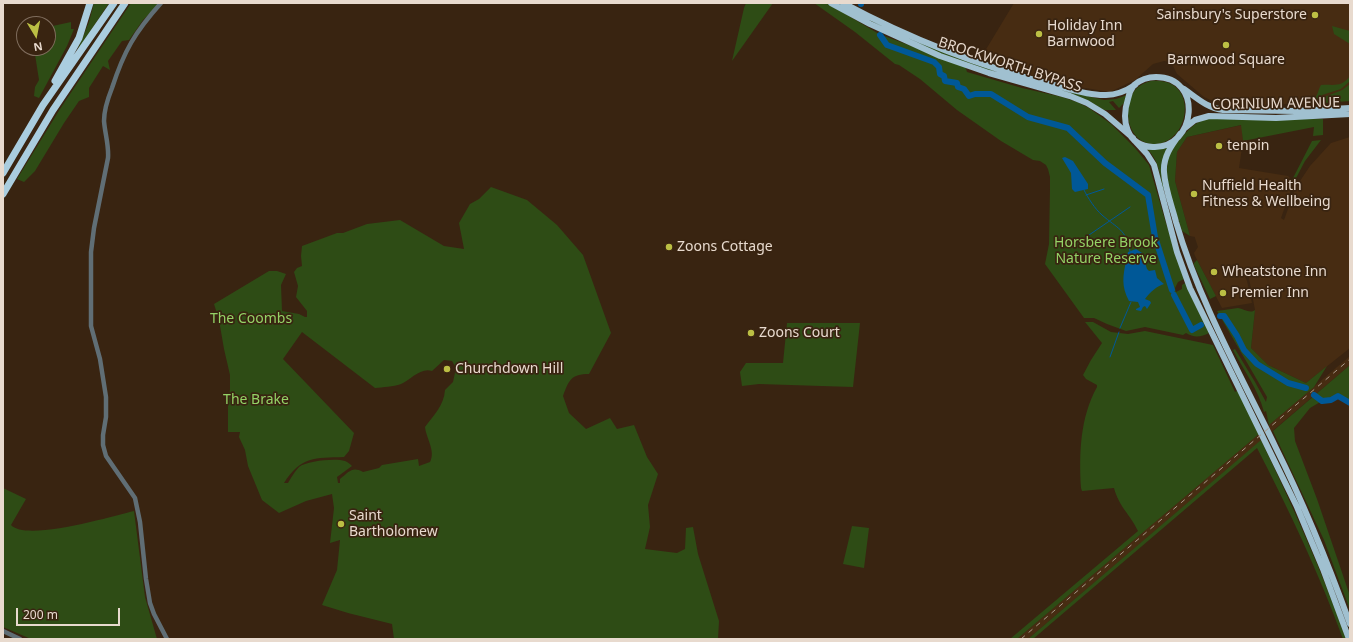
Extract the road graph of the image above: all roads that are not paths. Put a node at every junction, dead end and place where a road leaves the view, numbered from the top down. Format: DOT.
graph roads {
  1 [pos="90,3"];
  2 [pos="114,3"];
  3 [pos="126,3"];
  4 [pos="161,3"];
  5 [pos="831,3"];
  6 [pos="843,3"];
  7 [pos="1134,85"];
  8 [pos="1181,88"];
  9 [pos="43,105"];
  10 [pos="1350,108"];
  11 [pos="1350,114"];
  12 [pos="1181,133"];
  13 [pos="1133,139"];
  14 [pos="3,173"];
  15 [pos="3,194"];
  16 [pos="1350,624"];
  17 [pos="3,631"];
  18 [pos="20,639"];
  19 [pos="167,639"];
  20 [pos="1349,639"];
  1 -- 9 [label="highway"];
  2 -- 9 [label="highway"];
  3 -- 15 [label="highway"];
  4 -- 19 [label="street"];
  5 -- 13 [label="highway, BROCKWORTH BYPASS"];
  6 -- 7 [label="highway, BROCKWORTH BYPASS"];
  7 -- 8 [label="highway"];
  7 -- 13 [label="highway"];
  8 -- 10 [label="highway, CORINIUM AVENUE"];
  8 -- 12 [label="highway"];
  9 -- 14 [label="highway"];
  11 -- 12 [label="highway, CORINIUM AVENUE"];
  12 -- 13 [label="highway"];
  12 -- 16 [label="highway"];
  13 -- 20 [label="highway"];
  17 -- 18 [label="street"];
}
